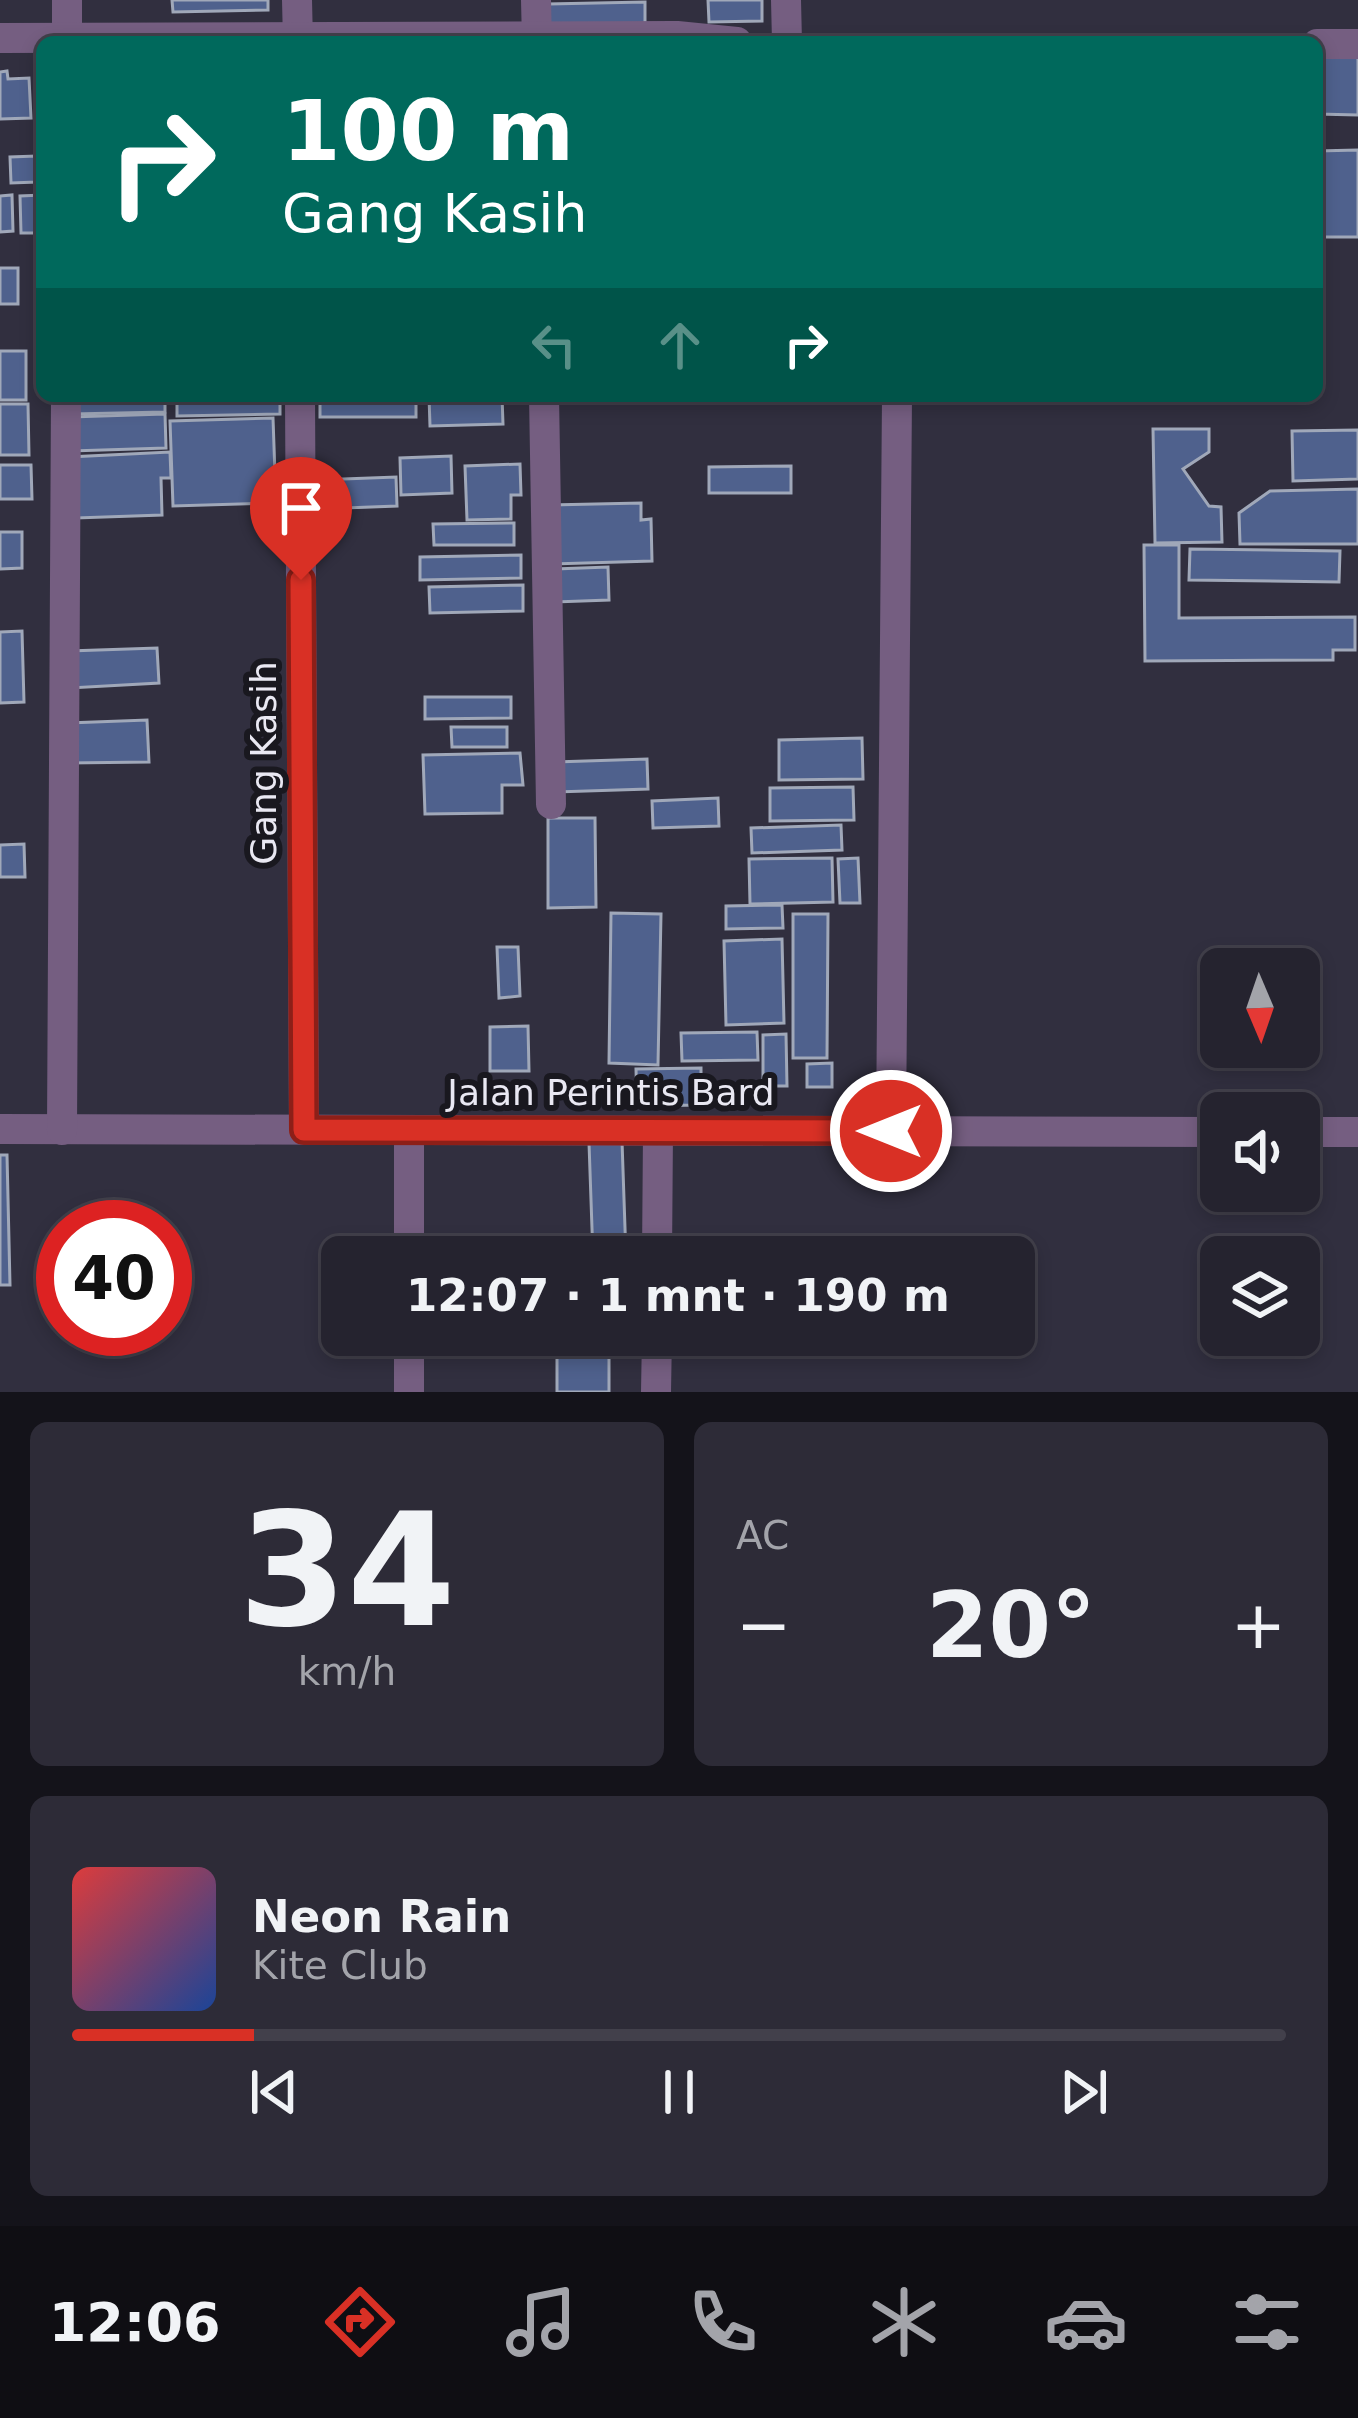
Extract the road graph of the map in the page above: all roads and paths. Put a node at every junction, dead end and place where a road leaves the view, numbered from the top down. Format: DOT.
graph roads {
  1 [pos="67,0"];
  2 [pos="297,0"];
  3 [pos="536,0"];
  4 [pos="786,0"];
  5 [pos="67,36"];
  6 [pos="298,36"];
  7 [pos="537,36"];
  8 [pos="787,36"];
  9 [pos="0,38"];
  10 [pos="36,39"];
  11 [pos="1323,44"];
  12 [pos="1358,44"];
  13 [pos="65,402"];
  14 [pos="300,402"];
  15 [pos="544,402"];
  16 [pos="897,402"];
  17 [pos="551,804"];
  18 [pos="0,1129"];
  19 [pos="62,1130"];
  20 [pos="304,1130"];
  21 [pos="409,1130"];
  22 [pos="658,1131"];
  23 [pos="891,1131"];
  24 [pos="1200,1132"];
  25 [pos="1320,1132"];
  26 [pos="1358,1132"];
  27 [pos="409,1236"];
  28 [pos="657,1236"];
  29 [pos="409,1356"];
  30 [pos="656,1356"];
  31 [pos="409,1392"];
  32 [pos="656,1392"];
  1 -- 5 [label="street"];
  2 -- 6 [label="street"];
  3 -- 7 [label="street"];
  4 -- 8 [label="street"];
  9 -- 10 [label="street"];
  11 -- 12 [label="street"];
  13 -- 19 [label="street"];
  14 -- 20 [label="street, Gang Kasih"];
  15 -- 17 [label="street"];
  16 -- 23 [label="street"];
  18 -- 19 [label="street, Jalan Perintis Bard"];
  19 -- 20 [label="street, Jalan Perintis Bard"];
  20 -- 21 [label="street, Jalan Perintis Bard"];
  21 -- 22 [label="street, Jalan Perintis Bard"];
  21 -- 27 [label="street"];
  22 -- 23 [label="street, Jalan Perintis Bard"];
  22 -- 28 [label="street"];
  23 -- 24 [label="street, Jalan Perintis Bard"];
  25 -- 26 [label="street"];
  29 -- 31 [label="street"];
  30 -- 32 [label="street"];
}
